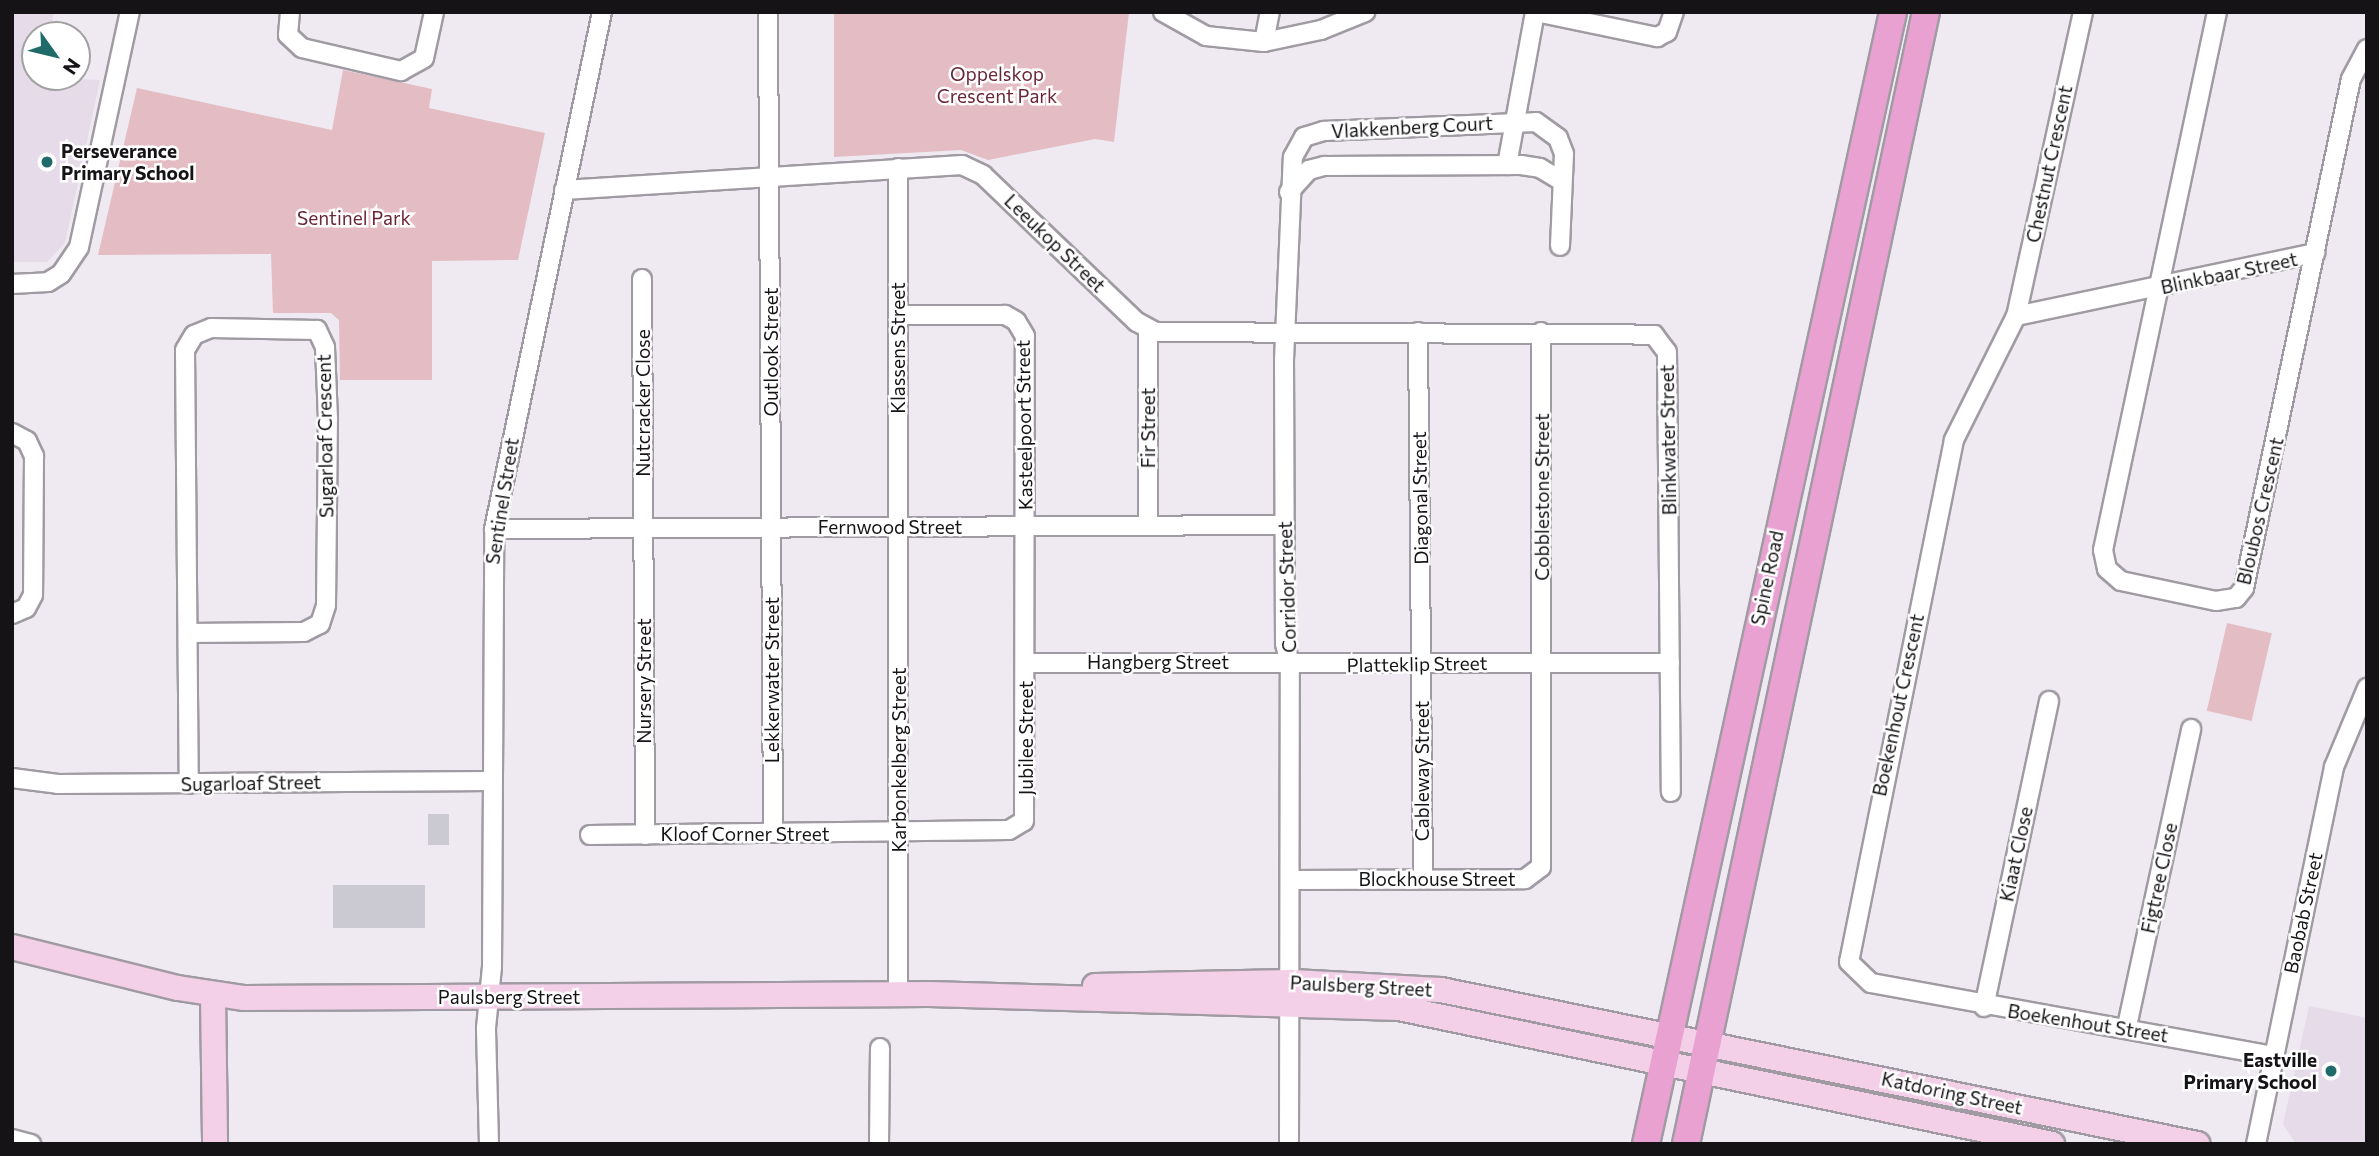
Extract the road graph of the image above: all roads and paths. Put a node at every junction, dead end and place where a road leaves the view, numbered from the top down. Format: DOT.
graph roads {
  1 [pos="130,12"];
  2 [pos="290,12"];
  3 [pos="434,12"];
  4 [pos="602,12"];
  5 [pos="768,12"];
  6 [pos="1163,12"];
  7 [pos="1270,12"];
  8 [pos="1365,12"];
  9 [pos="1536,12"];
  10 [pos="1674,12"];
  11 [pos="1893,12"];
  12 [pos="1926,12"];
  13 [pos="2083,12"];
  14 [pos="2217,12"];
  15 [pos="1264,42"];
  16 [pos="2367,49"];
  17 [pos="1514,121"];
  18 [pos="1507,165"];
  19 [pos="898,168"];
  20 [pos="771,176"];
  21 [pos="1560,180"];
  22 [pos="564,190"];
  23 [pos="1289,192"];
  24 [pos="1560,246"];
  25 [pos="2315,253"];
  26 [pos="642,279"];
  27 [pos="12,284"];
  28 [pos="2159,288"];
  29 [pos="898,315"];
  30 [pos="2016,316"];
  31 [pos="1148,330"];
  32 [pos="1289,332"];
  33 [pos="1418,332"];
  34 [pos="1541,332"];
  35 [pos="12,433"];
  36 [pos="1148,525"];
  37 [pos="1285,525"];
  38 [pos="1025,526"];
  39 [pos="771,527"];
  40 [pos="898,527"];
  41 [pos="644,528"];
  42 [pos="494,529"];
  43 [pos="12,614"];
  44 [pos="188,633"];
  45 [pos="1543,662"];
  46 [pos="1026,663"];
  47 [pos="1670,663"];
  48 [pos="1421,664"];
  49 [pos="1290,665"];
  50 [pos="2367,688"];
  51 [pos="2049,701"];
  52 [pos="2192,729"];
  53 [pos="12,778"];
  54 [pos="491,781"];
  55 [pos="189,784"];
  56 [pos="1671,792"];
  57 [pos="900,833"];
  58 [pos="773,834"];
  59 [pos="590,835"];
  60 [pos="645,835"];
  61 [pos="1423,879"];
  62 [pos="1292,880"];
  63 [pos="12,947"];
  64 [pos="898,994"];
  65 [pos="1290,994"];
  66 [pos="213,995"];
  67 [pos="489,998"];
  68 [pos="1984,1007"];
  69 [pos="2127,1026"];
  70 [pos="1668,1033"];
  71 [pos="1707,1041"];
  72 [pos="880,1048"];
  73 [pos="2274,1056"];
  74 [pos="1663,1059"];
  75 [pos="1702,1069"];
  76 [pos="12,1139"];
  77 [pos="31,1144"];
  78 [pos="215,1144"];
  79 [pos="489,1144"];
  80 [pos="879,1144"];
  81 [pos="1289,1144"];
  82 [pos="1646,1144"];
  83 [pos="1686,1144"];
  84 [pos="2052,1144"];
  85 [pos="2197,1144"];
  86 [pos="2256,1144"];
  1 -- 27 [label="street"];
  2 -- 3 [label="street"];
  4 -- 22 [label="street, Sentinel Street"];
  5 -- 20 [label="street, Outlook Street"];
  6 -- 15 [label="street"];
  7 -- 15 [label="street"];
  8 -- 15 [label="street"];
  9 -- 10 [label="street"];
  9 -- 17 [label="street, Vlakkenberg Court"];
  11 -- 70 [label="main road, Spine Road"];
  12 -- 71 [label="main road, Spine Road"];
  13 -- 30 [label="street, Chestnut Crescent"];
  14 -- 28 [label="street"];
  16 -- 25 [label="street, Blinkbaar Street"];
  17 -- 18 [label="street, Vlakkenberg Court"];
  17 -- 21 [label="street, Vlakkenberg Court"];
  17 -- 23 [label="street, Vlakkenberg Court"];
  18 -- 21 [label="street, Vlakkenberg Court"];
  18 -- 23 [label="street, Vlakkenberg Court"];
  19 -- 20 [label="street, Leeukop Street"];
  19 -- 29 [label="street, Klassens Street"];
  19 -- 31 [label="street, Leeukop Street"];
  20 -- 22 [label="street, Leeukop Street"];
  20 -- 39 [label="street, Outlook Street"];
  21 -- 24 [label="street"];
  22 -- 42 [label="street, Sentinel Street"];
  23 -- 32 [label="street, Corridor Street"];
  25 -- 28 [label="street, Blinkbaar Street"];
  25 -- 28 [label="street, Bloubos Crescent"];
  26 -- 41 [label="street, Nutcracker Close"];
  28 -- 30 [label="street, Blinkbaar Street"];
  29 -- 38 [label="street, Kasteelpoort Street"];
  29 -- 40 [label="street, Klassens Street"];
  30 -- 68 [label="street, Boekenhout Crescent"];
  31 -- 32 [label="street"];
  31 -- 36 [label="street, Fir Street"];
  32 -- 33 [label="street"];
  32 -- 37 [label="street, Corridor Street"];
  33 -- 34 [label="street"];
  33 -- 48 [label="street, Diagonal Street"];
  34 -- 45 [label="street, Cobblestone Street"];
  34 -- 47 [label="street, Blinkwater Street"];
  35 -- 43 [label="street"];
  36 -- 37 [label="street, Fernwood Street"];
  36 -- 38 [label="street, Fernwood Street"];
  37 -- 49 [label="street, Corridor Street"];
  38 -- 40 [label="street, Fernwood Street"];
  38 -- 46 [label="street, Jubilee Street"];
  39 -- 40 [label="street, Fernwood Street"];
  39 -- 41 [label="street, Fernwood Street"];
  39 -- 58 [label="street, Lekkerwater Street"];
  40 -- 57 [label="street, Karbonkelberg Street"];
  41 -- 42 [label="street, Fernwood Street"];
  41 -- 60 [label="street, Nursery Street"];
  42 -- 54 [label="street, Sentinel Street"];
  44 -- 44 [label="street, Sugarloaf Crescent"];
  44 -- 55 [label="street, Sugarloaf Crescent"];
  45 -- 47 [label="street"];
  45 -- 48 [label="street, Platteklip Street"];
  45 -- 61 [label="street, Blockhouse Street"];
  46 -- 49 [label="street, Hangberg Street"];
  46 -- 57 [label="street, Jubilee Street"];
  47 -- 56 [label="street, Blinkwater Street"];
  48 -- 49 [label="street, Platteklip Street"];
  48 -- 61 [label="street, Cableway Street"];
  49 -- 62 [label="street, Corridor Street"];
  50 -- 73 [label="street, Baobab Street"];
  51 -- 68 [label="street, Kiaat Close"];
  52 -- 69 [label="street, Figtree Close"];
  53 -- 55 [label="street, Sugarloaf Street"];
  54 -- 55 [label="street, Sugarloaf Street"];
  54 -- 67 [label="street, Sentinel Street"];
  57 -- 58 [label="street, Kloof Corner Street"];
  57 -- 64 [label="street, Karbonkelberg Street"];
  58 -- 60 [label="street, Kloof Corner Street"];
  59 -- 60 [label="street, Kloof Corner Street"];
  61 -- 62 [label="street, Blockhouse Street"];
  62 -- 65 [label="street, Corridor Street"];
  63 -- 66 [label="street, Paulsberg Street"];
  64 -- 65 [label="street, Paulsberg Street"];
  64 -- 67 [label="street, Paulsberg Street"];
  65 -- 70 [label="street, Paulsberg Street"];
  65 -- 74 [label="street, Paulsberg Street"];
  65 -- 81 [label="street, Corridor Street"];
  66 -- 67 [label="street, Paulsberg Street"];
  66 -- 78 [label="street"];
  67 -- 79 [label="street, Sentinel Street"];
  68 -- 69 [label="street, Boekenhout Street"];
  69 -- 73 [label="street, Boekenhout Street"];
  70 -- 71 [label="street, Paulsberg Street"];
  70 -- 74 [label="main road, Spine Road"];
  71 -- 75 [label="main road, Spine Road"];
  71 -- 85 [label="street, Katdoring Street"];
  72 -- 80 [label="street"];
  73 -- 86 [label="street, Baobab Street"];
  74 -- 75 [label="street, Paulsberg Street"];
  74 -- 82 [label="main road, Spine Road"];
  75 -- 83 [label="main road, Spine Road"];
  75 -- 84 [label="street, Katdoring Street"];
  76 -- 77 [label="street"];
}
